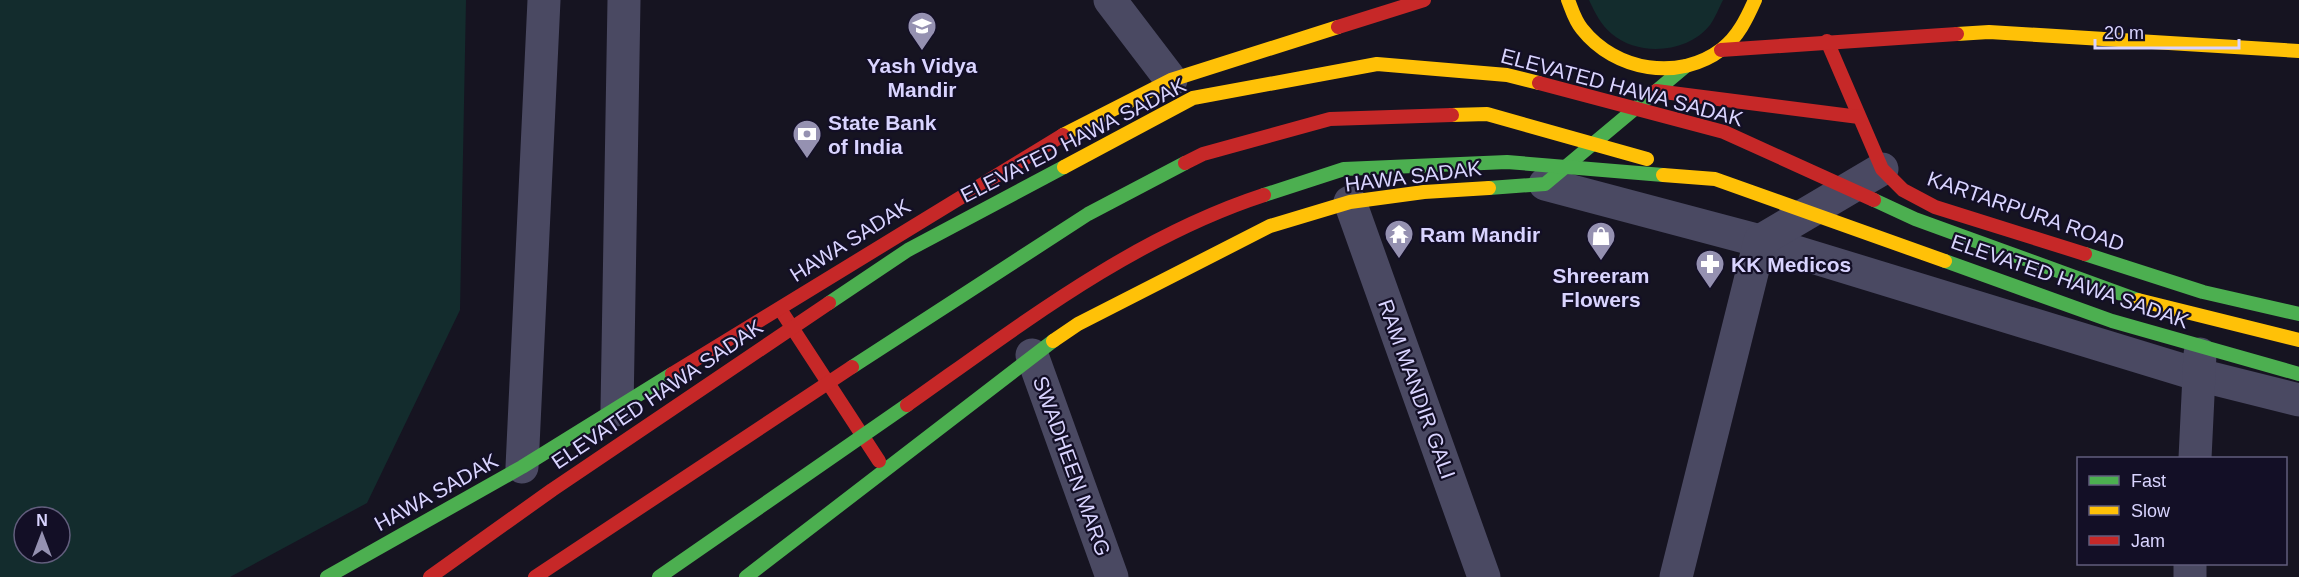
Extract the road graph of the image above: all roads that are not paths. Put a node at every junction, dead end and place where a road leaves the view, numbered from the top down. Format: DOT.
graph roads {
  1 [pos="544,0"];
  2 [pos="624,0"];
  3 [pos="1110,0"];
  4 [pos="1424,0"];
  5 [pos="1568,0"];
  6 [pos="1755,0"];
  7 [pos="1827,41"];
  8 [pos="1721,50"];
  9 [pos="2299,51"];
  10 [pos="1686,66"];
  11 [pos="1171,80"];
  12 [pos="1656,91"];
  13 [pos="1859,117"];
  14 [pos="1882,169"];
  15 [pos="1715,179"];
  16 [pos="1545,184"];
  17 [pos="1350,202"];
  18 [pos="1760,241"];
  19 [pos="2203,292"];
  20 [pos="780,309"];
  21 [pos="2299,315"];
  22 [pos="2299,340"];
  23 [pos="1032,356"];
  24 [pos="2299,374"];
  25 [pos="2199,375"];
  26 [pos="2299,400"];
  27 [pos="617,410"];
  28 [pos="2195,457"];
  29 [pos="522,467"];
  30 [pos="885,470"];
  31 [pos="327,577"];
  32 [pos="430,577"];
  33 [pos="535,577"];
  34 [pos="659,577"];
  35 [pos="746,577"];
  36 [pos="1112,577"];
  37 [pos="1484,577"];
  38 [pos="1676,577"];
  1 -- 29 [label="street"];
  2 -- 27 [label="street"];
  3 -- 11 [label="street"];
  4 -- 11 [label="main road, HAWA SADAK"];
  5 -- 10 [label="main road"];
  6 -- 8 [label="main road"];
  7 -- 8 [label="main road"];
  7 -- 9 [label="main road"];
  7 -- 13 [label="main road, KARTARPURA ROAD"];
  8 -- 10 [label="main road"];
  10 -- 12 [label="main road"];
  11 -- 20 [label="main road, HAWA SADAK"];
  12 -- 13 [label="main road"];
  12 -- 16 [label="main road"];
  13 -- 14 [label="main road, KARTARPURA ROAD"];
  14 -- 18 [label="street"];
  14 -- 19 [label="main road, KARTARPURA ROAD"];
  15 -- 24 [label="main road, ELEVATED HAWA SADAK, bridge"];
  15 -- 33 [label="main road, bridge"];
  15 -- 34 [label="main road, ELEVATED HAWA SADAK, bridge"];
  16 -- 17 [label="main road, HAWA SADAK"];
  16 -- 18 [label="street"];
  17 -- 23 [label="main road, HAWA SADAK"];
  17 -- 37 [label="street, RAM MANDIR GALI"];
  18 -- 25 [label="street"];
  18 -- 38 [label="street"];
  19 -- 21 [label="main road, KARTARPURA ROAD"];
  19 -- 25 [label="street"];
  20 -- 27 [label="main road, HAWA SADAK"];
  20 -- 30 [label="main road"];
  22 -- 32 [label="main road, ELEVATED HAWA SADAK, bridge"];
  23 -- 30 [label="main road, HAWA SADAK"];
  23 -- 36 [label="street, SWADHEEN MARG"];
  25 -- 26 [label="street"];
  25 -- 28 [label="street"];
  27 -- 29 [label="main road, HAWA SADAK"];
  29 -- 31 [label="main road, HAWA SADAK"];
  30 -- 35 [label="main road, HAWA SADAK"];
}
